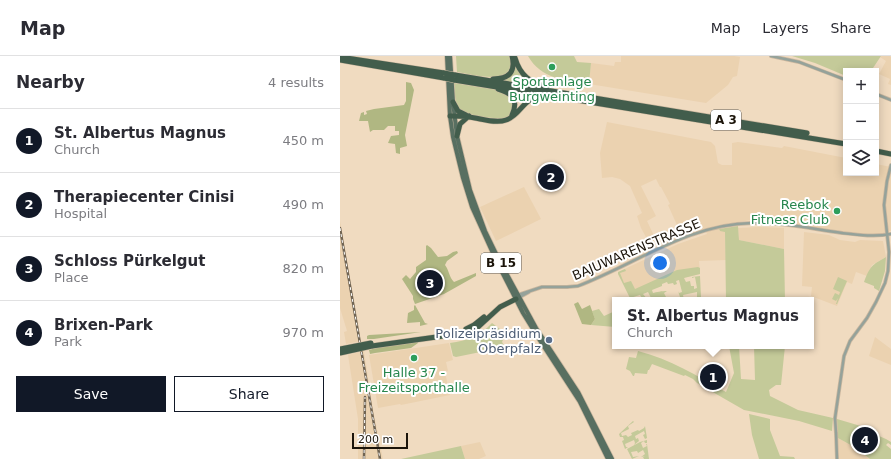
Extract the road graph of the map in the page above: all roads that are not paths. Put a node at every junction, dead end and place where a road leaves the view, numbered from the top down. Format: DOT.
graph roads {
  1 [pos="340,56"];
  2 [pos="446,56"];
  3 [pos="450,56"];
  4 [pos="453,56"];
  5 [pos="513,56"];
  6 [pos="771,56"];
  7 [pos="340,60"];
  8 [pos="444,76"];
  9 [pos="461,76"];
  10 [pos="453,77"];
  11 [pos="843,79"];
  12 [pos="482,84"];
  13 [pos="564,95"];
  14 [pos="879,95"];
  15 [pos="891,100"];
  16 [pos="453,102"];
  17 [pos="452,116"];
  18 [pos="469,116"];
  19 [pos="511,117"];
  20 [pos="457,136"];
  21 [pos="843,140"];
  22 [pos="843,143"];
  23 [pos="879,148"];
  24 [pos="891,150"];
  25 [pos="879,152"];
  26 [pos="891,154"];
  27 [pos="891,165"];
  28 [pos="891,234"];
  29 [pos="887,235"];
  30 [pos="517,297"];
  31 [pos="371,344"];
  32 [pos="340,349"];
  33 [pos="340,353"];
  34 [pos="608,459"];
  35 [pos="612,459"];
  36 [pos="837,459"];
  1 -- 8 [label="highway, A 3"];
  2 -- 17 [label="main road"];
  3 -- 10 [label="main road, B 15"];
  4 -- 10 [label="main road, B 15"];
  5 -- 9 [label="highway, A 3"];
  5 -- 13 [label="highway, A 3"];
  6 -- 11 [label="street"];
  7 -- 8 [label="highway, A 3"];
  8 -- 10 [label="highway, A 3, bridge"];
  9 -- 10 [label="highway, A 3"];
  9 -- 13 [label="highway, A 3"];
  10 -- 12 [label="highway, A 3"];
  10 -- 16 [label="main road, B 15"];
  12 -- 13 [label="highway, A 3"];
  12 -- 19 [label="highway, A 3"];
  13 -- 19 [label="highway, A 3"];
  13 -- 21 [label="highway, A 3"];
  13 -- 22 [label="highway, A 3"];
  14 -- 15 [label="street"];
  16 -- 17 [label="main road, B 15"];
  16 -- 18 [label="highway"];
  17 -- 18 [label="highway"];
  17 -- 20 [label="main road, B 15"];
  17 -- 30 [label="main road, B 15"];
  18 -- 19 [label="highway"];
  18 -- 20 [label="highway"];
  20 -- 30 [label="main road, B 15"];
  23 -- 24 [label="highway"];
  25 -- 26 [label="highway"];
  27 -- 29 [label="street"];
  28 -- 29 [label="street, BAJUWARENSTRASSE"];
  29 -- 30 [label="street, BAJUWARENSTRASSE"];
  29 -- 36 [label="street"];
  30 -- 31 [label="highway"];
  30 -- 34 [label="main road, B 15"];
  30 -- 35 [label="main road, B 15"];
  31 -- 32 [label="highway, bridge"];
  31 -- 33 [label="highway, bridge"];
}
